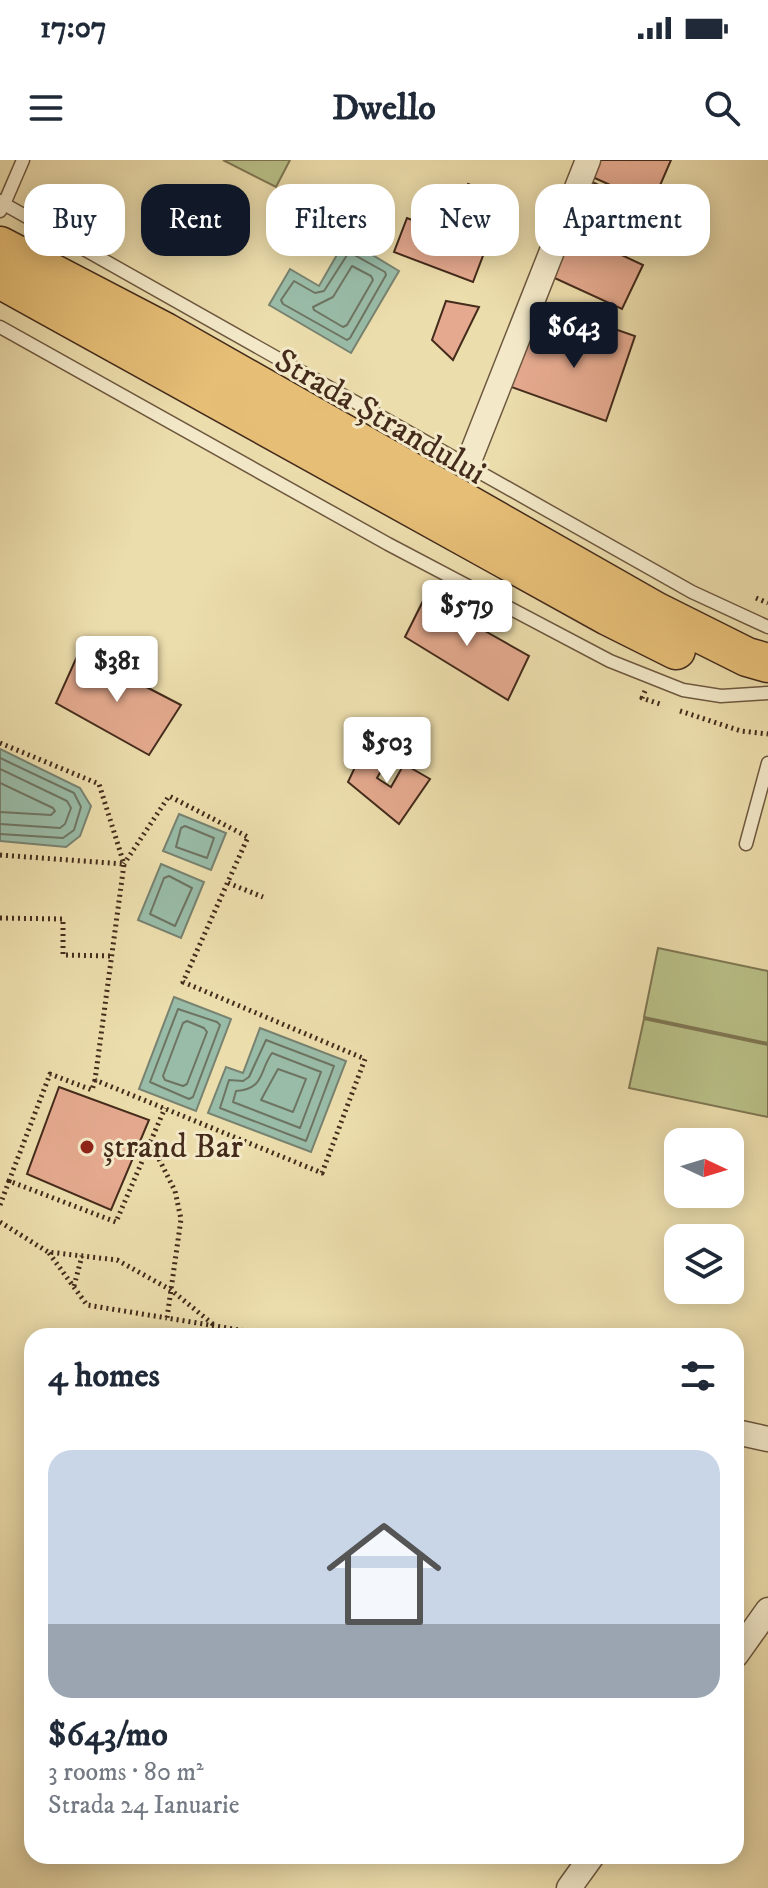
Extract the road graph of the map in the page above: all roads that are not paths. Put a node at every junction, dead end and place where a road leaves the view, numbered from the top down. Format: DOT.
graph roads {
  1 [pos="23,160"];
  2 [pos="588,160"];
  3 [pos="1,205"];
  4 [pos="0,246"];
  5 [pos="0,279"];
  6 [pos="0,327"];
  7 [pos="160,348"];
  8 [pos="467,466"];
  9 [pos="761,667"];
  10 [pos="768,763"];
  11 [pos="746,844"];
  12 [pos="744,1434"];
  13 [pos="768,1439"];
  14 [pos="768,1610"];
  15 [pos="744,1644"];
  16 [pos="586,1864"];
  17 [pos="569,1888"];
  1 -- 3 [label="lane"];
  2 -- 8 [label="street"];
  3 -- 8 [label="lane, Strada Ștrandului"];
  4 -- 7 [label="main road"];
  5 -- 7 [label="main road"];
  6 -- 9 [label="lane"];
  7 -- 9 [label="main road"];
  8 -- 9 [label="lane, Strada Ștrandului"];
  10 -- 11 [label="lane"];
  12 -- 13 [label="street"];
  14 -- 15 [label="street"];
  16 -- 17 [label="street"];
}
